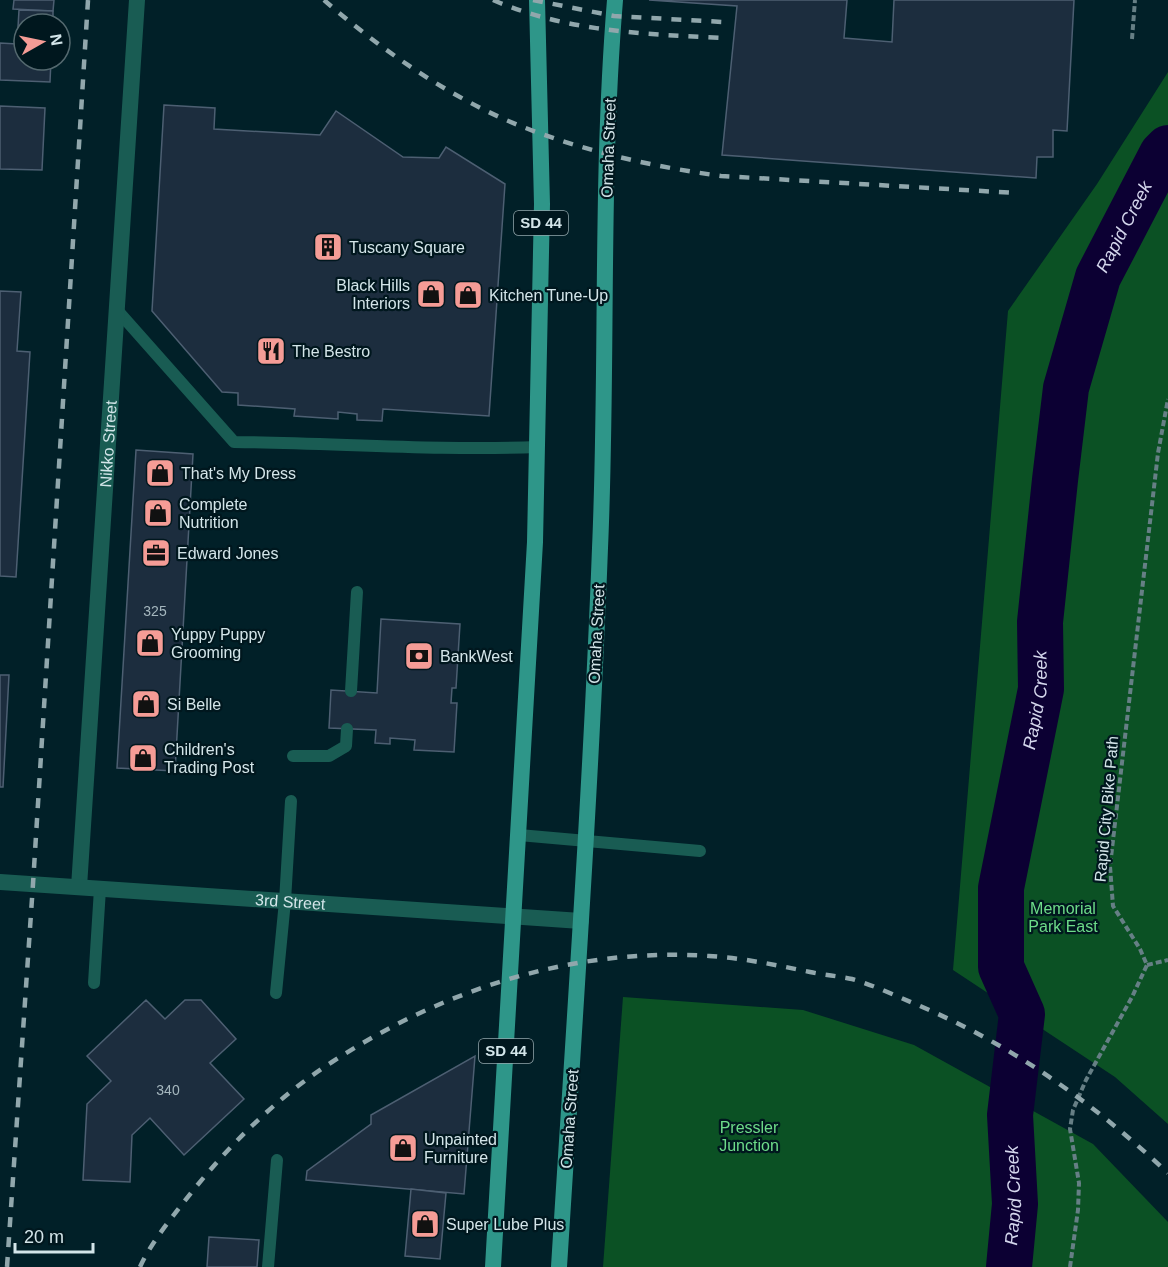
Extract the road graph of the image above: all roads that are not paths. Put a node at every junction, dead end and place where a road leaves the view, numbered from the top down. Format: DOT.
graph roads {
  1 [pos="137,0"];
  2 [pos="537,0"];
  3 [pos="615,0"];
  4 [pos="117,310"];
  5 [pos="538,447"];
  6 [pos="357,592"];
  7 [pos="351,691"];
  8 [pos="347,729"];
  9 [pos="293,756"];
  10 [pos="291,801"];
  11 [pos="519,835"];
  12 [pos="585,841"];
  13 [pos="700,850"];
  14 [pos="0,882"];
  15 [pos="79,887"];
  16 [pos="100,889"];
  17 [pos="285,901"];
  18 [pos="514,916"];
  19 [pos="581,921"];
  20 [pos="94,983"];
  21 [pos="276,993"];
  22 [pos="277,1160"];
  23 [pos="268,1267"];
  24 [pos="493,1267"];
  25 [pos="559,1267"];
  1 -- 4 [label="street, Nikko Street"];
  2 -- 5 [label="main road, SD 44"];
  3 -- 12 [label="main road, Omaha Street"];
  4 -- 5 [label="lane"];
  4 -- 15 [label="street, Nikko Street"];
  5 -- 11 [label="main road, SD 44"];
  6 -- 7 [label="lane"];
  8 -- 9 [label="lane"];
  10 -- 17 [label="lane"];
  11 -- 12 [label="lane"];
  11 -- 18 [label="main road, SD 44"];
  12 -- 13 [label="lane"];
  12 -- 19 [label="main road, Omaha Street"];
  14 -- 15 [label="street, 3rd Street"];
  15 -- 16 [label="street, 3rd Street"];
  16 -- 17 [label="street, 3rd Street"];
  16 -- 20 [label="lane"];
  17 -- 18 [label="street, 3rd Street"];
  17 -- 21 [label="lane"];
  18 -- 19 [label="street, 3rd Street"];
  18 -- 24 [label="main road, SD 44"];
  19 -- 25 [label="main road, Omaha Street"];
  22 -- 23 [label="lane"];
}
